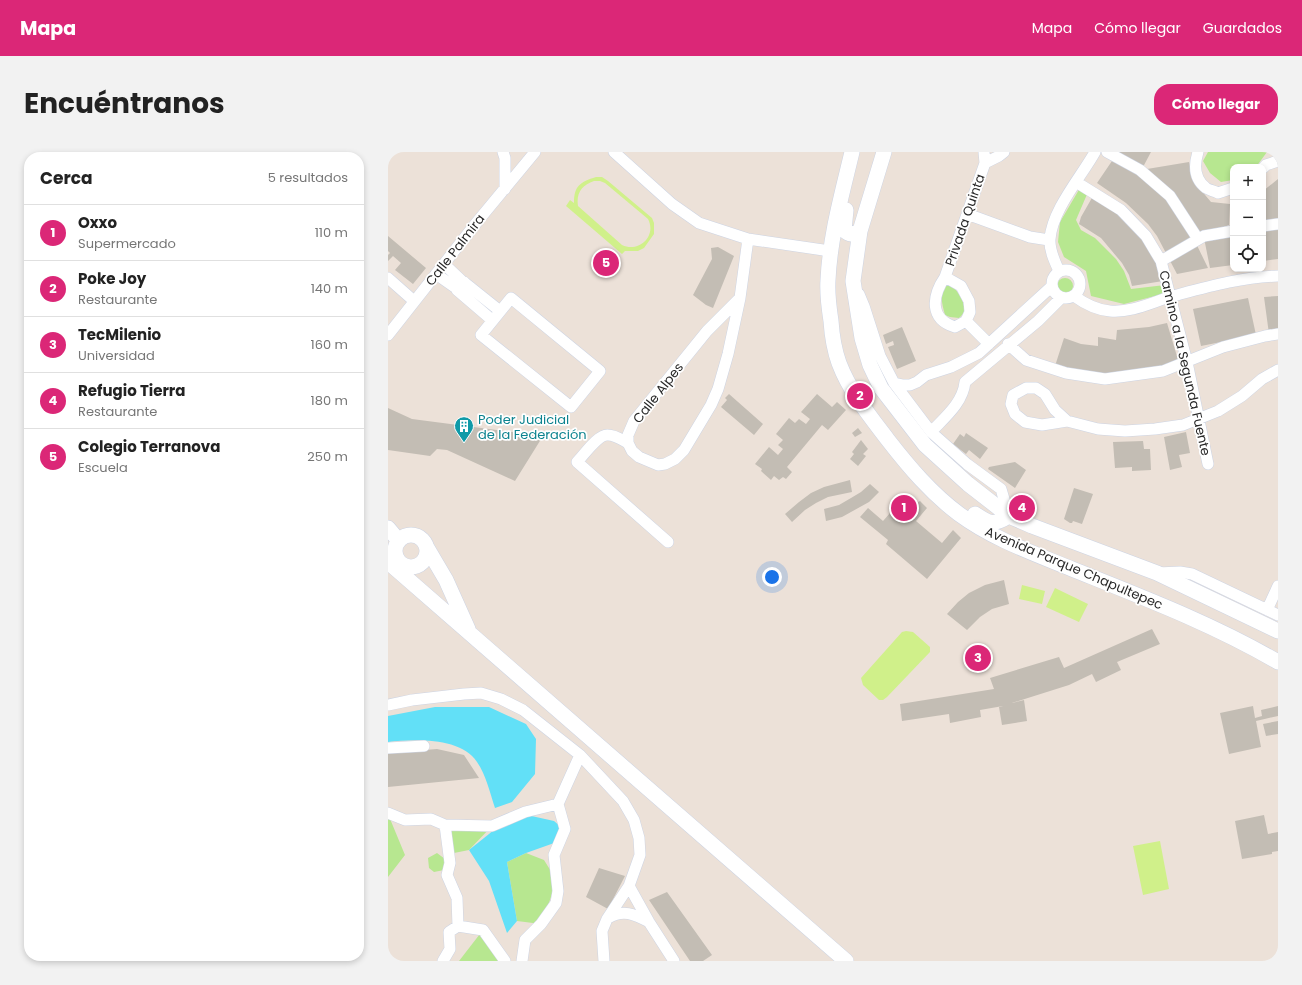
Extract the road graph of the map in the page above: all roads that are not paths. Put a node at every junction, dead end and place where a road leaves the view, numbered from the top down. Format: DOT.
graph roads {
  1 [pos="535,152"];
  2 [pos="614,152"];
  3 [pos="852,152"];
  4 [pos="884,152"];
  5 [pos="1004,152"];
  6 [pos="1095,152"];
  7 [pos="1107,152"];
  8 [pos="1198,152"];
  9 [pos="504,155"];
  10 [pos="984,157"];
  11 [pos="1278,161"];
  12 [pos="1266,165"];
  13 [pos="522,168"];
  14 [pos="1076,182"];
  15 [pos="504,189"];
  16 [pos="1230,189"];
  17 [pos="967,214"];
  18 [pos="1278,224"];
  19 [pos="1266,226"];
  20 [pos="860,231"];
  21 [pos="1230,232"];
  22 [pos="748,239"];
  23 [pos="1198,239"];
  24 [pos="1049,240"];
  25 [pos="830,251"];
  26 [pos="1161,260"];
  27 [pos="444,264"];
  28 [pos="1059,271"];
  29 [pos="436,274"];
  30 [pos="1278,276"];
  31 [pos="945,277"];
  32 [pos="388,278"];
  33 [pos="853,281"];
  34 [pos="460,285"];
  35 [pos="1051,287"];
  36 [pos="1074,296"];
  37 [pos="1171,297"];
  38 [pos="740,298"];
  39 [pos="1061,298"];
  40 [pos="414,301"];
  41 [pos="1028,309"];
  42 [pos="500,311"];
  43 [pos="492,320"];
  44 [pos="966,321"];
  45 [pos="1038,321"];
  46 [pos="1278,334"];
  47 [pos="388,335"];
  48 [pos="989,344"];
  49 [pos="1008,344"];
  50 [pos="979,353"];
  51 [pos="988,362"];
  52 [pos="1187,362"];
  53 [pos="1278,370"];
  54 [pos="894,383"];
  55 [pos="1198,419"];
  56 [pos="1067,421"];
  57 [pos="931,432"];
  58 [pos="628,443"];
  59 [pos="1208,464"];
  60 [pos="929,488"];
  61 [pos="1009,516"];
  62 [pos="388,528"];
  63 [pos="399,541"];
  64 [pos="668,542"];
  65 [pos="426,546"];
  66 [pos="388,562"];
  67 [pos="1157,573"];
  68 [pos="1278,586"];
  69 [pos="1267,610"];
  70 [pos="1278,615"];
  71 [pos="1278,631"];
  72 [pos="470,634"];
  73 [pos="1278,662"];
  74 [pos="388,705"];
  75 [pos="424,746"];
  76 [pos="388,748"];
  77 [pos="580,755"];
  78 [pos="558,804"];
  79 [pos="388,813"];
  80 [pos="445,826"];
  81 [pos="630,886"];
  82 [pos="607,919"];
  83 [pos="649,922"];
  84 [pos="458,926"];
  85 [pos="443,961"];
  86 [pos="505,961"];
  87 [pos="522,961"];
  88 [pos="604,961"];
  89 [pos="674,961"];
  90 [pos="846,961"];
  1 -- 13 [label="street, Calle Palmira"];
  2 -- 22 [label="street"];
  3 -- 20 [label="main road"];
  3 -- 25 [label="main road, Avenida Parque Chapultepec"];
  4 -- 20 [label="main road, Avenida Parque Chapultepec"];
  5 -- 10 [label="street, Privada Quinta"];
  6 -- 14 [label="street"];
  7 -- 23 [label="street"];
  8 -- 16 [label="street"];
  9 -- 13 [label="street"];
  9 -- 15 [label="street"];
  10 -- 17 [label="street, Privada Quinta"];
  11 -- 12 [label="street"];
  13 -- 15 [label="street, Calle Palmira"];
  14 -- 24 [label="street"];
  14 -- 26 [label="street, Camino a la Segunda Fuente"];
  15 -- 27 [label="street, Calle Palmira"];
  17 -- 24 [label="street"];
  17 -- 31 [label="street, Privada Quinta"];
  18 -- 19 [label="street"];
  20 -- 33 [label="main road, Avenida Parque Chapultepec"];
  21 -- 23 [label="street"];
  22 -- 25 [label="street"];
  22 -- 38 [label="street"];
  23 -- 26 [label="street"];
  24 -- 28 [label="street"];
  25 -- 60 [label="main road, Avenida Parque Chapultepec"];
  26 -- 37 [label="street, Camino a la Segunda Fuente"];
  27 -- 29 [label="street, Calle Palmira"];
  27 -- 34 [label="street"];
  28 -- 35 [label="street"];
  28 -- 36 [label="street"];
  29 -- 34 [label="street"];
  29 -- 40 [label="street, Calle Palmira"];
  30 -- 37 [label="street"];
  31 -- 44 [label="street, Privada Quinta"];
  31 -- 44 [label="street, Privada Quinta"];
  32 -- 40 [label="street"];
  33 -- 54 [label="street"];
  33 -- 61 [label="main road, Avenida Parque Chapultepec"];
  34 -- 42 [label="street"];
  34 -- 43 [label="street"];
  35 -- 39 [label="street"];
  35 -- 41 [label="street"];
  36 -- 37 [label="street"];
  36 -- 39 [label="street"];
  37 -- 52 [label="street, Camino a la Segunda Fuente"];
  38 -- 58 [label="street, Calle Alpes"];
  38 -- 58 [label="street"];
  39 -- 45 [label="street"];
  40 -- 47 [label="street, Calle Palmira"];
  41 -- 45 [label="street"];
  41 -- 48 [label="street"];
  42 -- 43 [label="street"];
  42 -- 43 [label="street"];
  44 -- 48 [label="street"];
  45 -- 49 [label="street"];
  46 -- 52 [label="street"];
  48 -- 50 [label="street"];
  49 -- 51 [label="street"];
  49 -- 52 [label="street"];
  50 -- 51 [label="street"];
  50 -- 54 [label="street"];
  51 -- 57 [label="street"];
  52 -- 55 [label="street, Camino a la Segunda Fuente"];
  53 -- 55 [label="street"];
  54 -- 57 [label="street"];
  55 -- 56 [label="street"];
  55 -- 59 [label="street, Camino a la Segunda Fuente"];
  56 -- 56 [label="street"];
  57 -- 61 [label="street"];
  58 -- 64 [label="street"];
  60 -- 61 [label="main road"];
  60 -- 73 [label="main road, Avenida Parque Chapultepec"];
  61 -- 67 [label="main road, Avenida Parque Chapultepec"];
  62 -- 63 [label="main road"];
  63 -- 65 [label="main road"];
  63 -- 65 [label="main road"];
  65 -- 72 [label="main road"];
  66 -- 72 [label="main road"];
  67 -- 69 [label="street"];
  67 -- 71 [label="main road, Avenida Parque Chapultepec"];
  68 -- 69 [label="street"];
  69 -- 70 [label="street"];
  72 -- 90 [label="main road"];
  74 -- 77 [label="street"];
  75 -- 76 [label="street"];
  77 -- 78 [label="street"];
  77 -- 81 [label="street"];
  78 -- 80 [label="street"];
  78 -- 87 [label="street"];
  79 -- 80 [label="street"];
  80 -- 84 [label="street"];
  81 -- 82 [label="street"];
  81 -- 83 [label="street"];
  82 -- 83 [label="street"];
  82 -- 88 [label="street"];
  83 -- 89 [label="street"];
  84 -- 85 [label="street"];
  84 -- 86 [label="street"];
}
